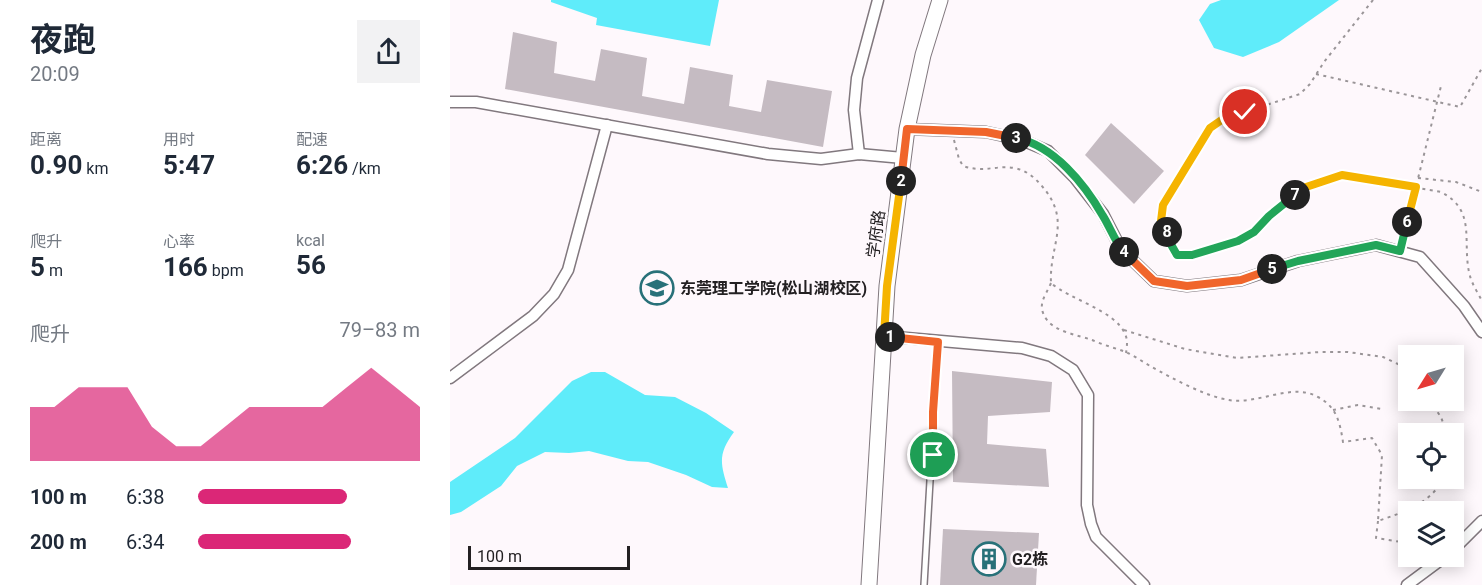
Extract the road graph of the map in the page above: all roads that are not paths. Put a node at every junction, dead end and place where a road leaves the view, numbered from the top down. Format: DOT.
graph roads {
  1 [pos="878,0"];
  2 [pos="940,0"];
  3 [pos="450,102"];
  4 [pos="607,125"];
  5 [pos="907,129"];
  6 [pos="860,154"];
  7 [pos="903,158"];
  8 [pos="1482,332"];
  9 [pos="884,336"];
  10 [pos="938,342"];
  11 [pos="450,378"];
  12 [pos="1482,521"];
  13 [pos="1464,539"];
  14 [pos="1431,567"];
  15 [pos="869,585"];
  16 [pos="924,585"];
  17 [pos="1144,585"];
  18 [pos="1407,585"];
  1 -- 6 [label="street"];
  2 -- 5 [label="street, 学府路"];
  3 -- 4 [label="street"];
  4 -- 6 [label="street"];
  4 -- 11 [label="street"];
  5 -- 7 [label="street, 学府路"];
  5 -- 8 [label="street"];
  6 -- 7 [label="street"];
  7 -- 9 [label="street, 学府路"];
  9 -- 10 [label="street"];
  9 -- 15 [label="street, 学府路"];
  10 -- 16 [label="lane"];
  10 -- 17 [label="street"];
  12 -- 13 [label="street"];
  14 -- 18 [label="street"];
}
